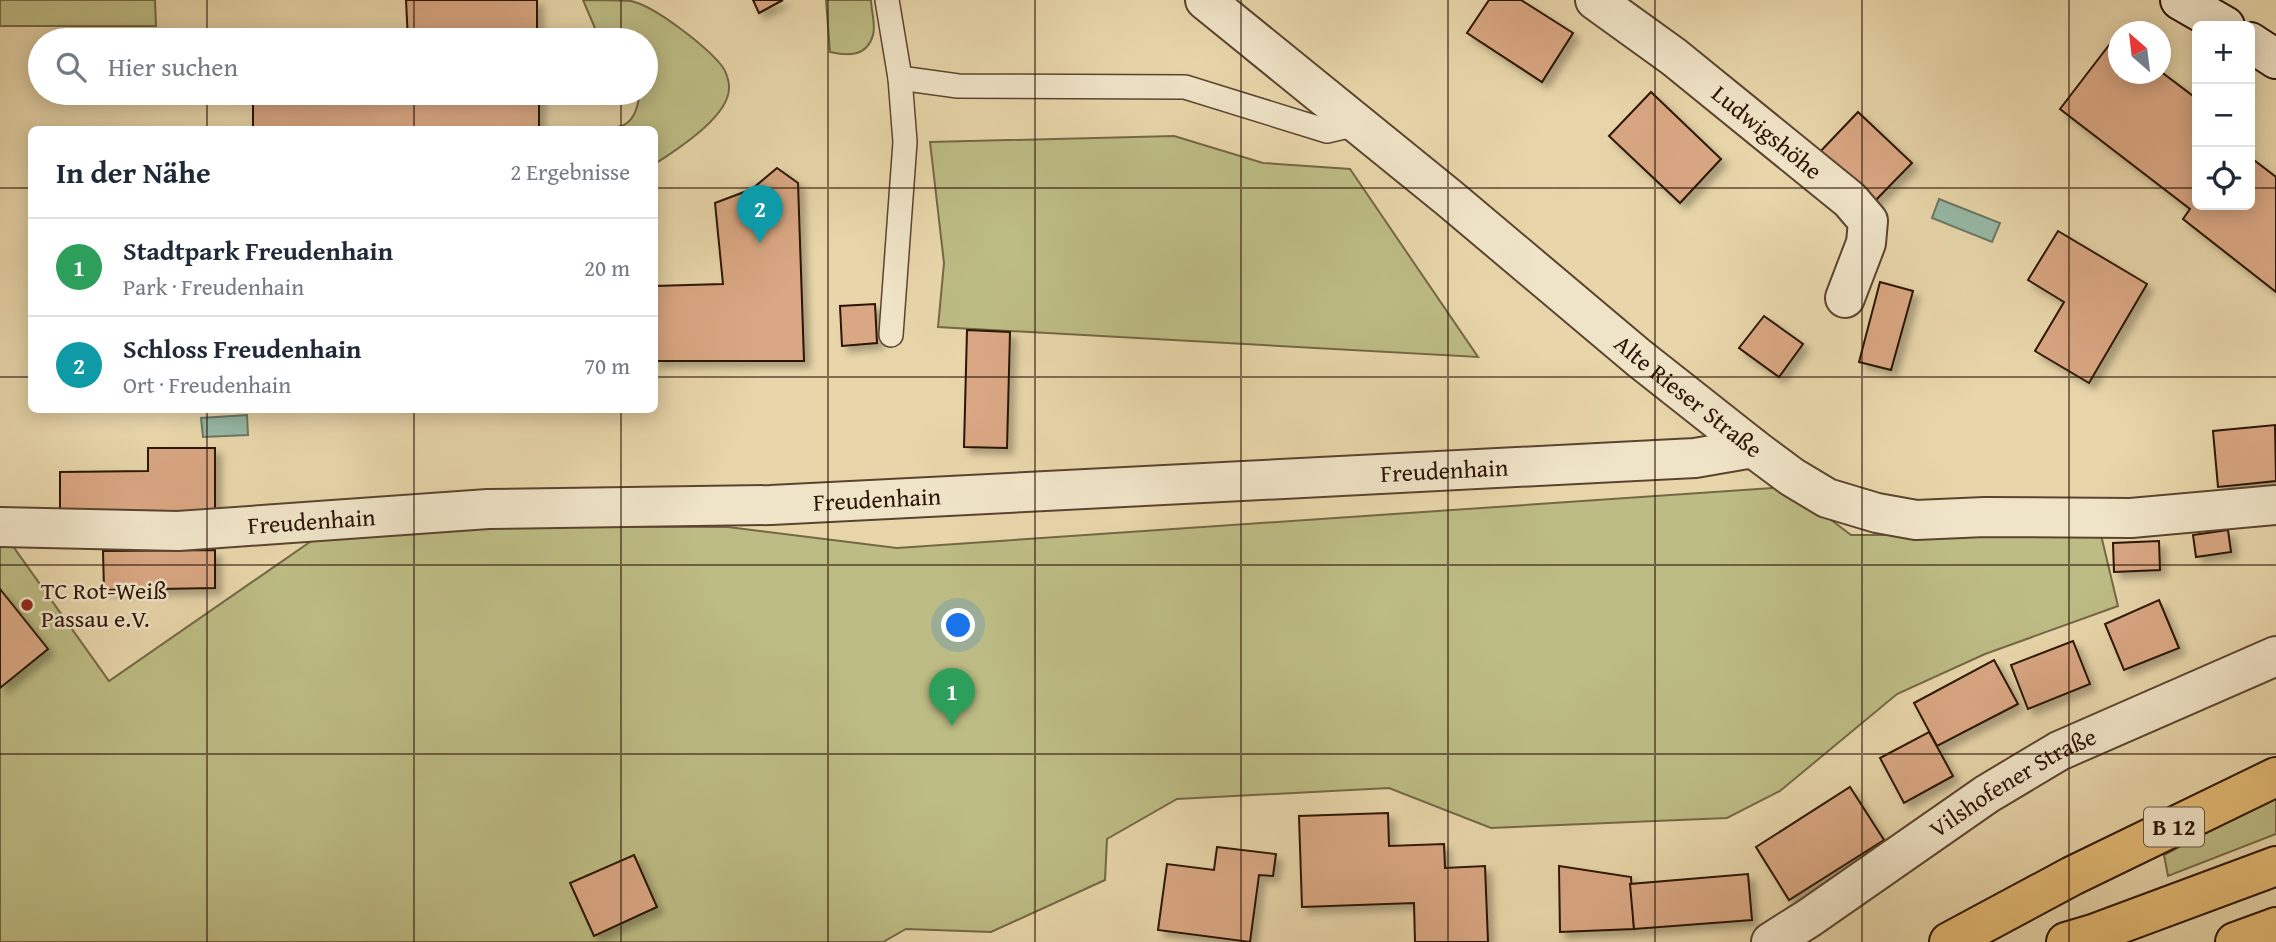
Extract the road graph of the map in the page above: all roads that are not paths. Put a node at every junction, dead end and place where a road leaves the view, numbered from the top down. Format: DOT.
graph roads {
  1 [pos="887,0"];
  2 [pos="1205,0"];
  3 [pos="1595,0"];
  4 [pos="2180,0"];
  5 [pos="2216,21"];
  6 [pos="2255,45"];
  7 [pos="2276,59"];
  8 [pos="900,78"];
  9 [pos="1357,124"];
  10 [pos="1845,298"];
  11 [pos="891,335"];
  12 [pos="1753,448"];
  13 [pos="2276,505"];
  14 [pos="0,527"];
  15 [pos="2276,656"];
  16 [pos="2276,777"];
  17 [pos="2276,866"];
  18 [pos="2276,927"];
  19 [pos="2080,940"];
  20 [pos="1771,942"];
  21 [pos="1949,942"];
  22 [pos="2235,942"];
  1 -- 8 [label="lane"];
  2 -- 9 [label="street, Alte Rieser Straße"];
  3 -- 10 [label="street, Ludwigshöhe"];
  4 -- 5 [label="street"];
  6 -- 7 [label="street"];
  8 -- 9 [label="lane"];
  8 -- 11 [label="lane"];
  9 -- 12 [label="street, Alte Rieser Straße"];
  12 -- 13 [label="street, Alte Rieser Straße"];
  12 -- 14 [label="street, Freudenhain"];
  15 -- 20 [label="street, Vilshofener Straße"];
  16 -- 21 [label="main road, B 12"];
  17 -- 19 [label="main road"];
  18 -- 22 [label="main road"];
}
